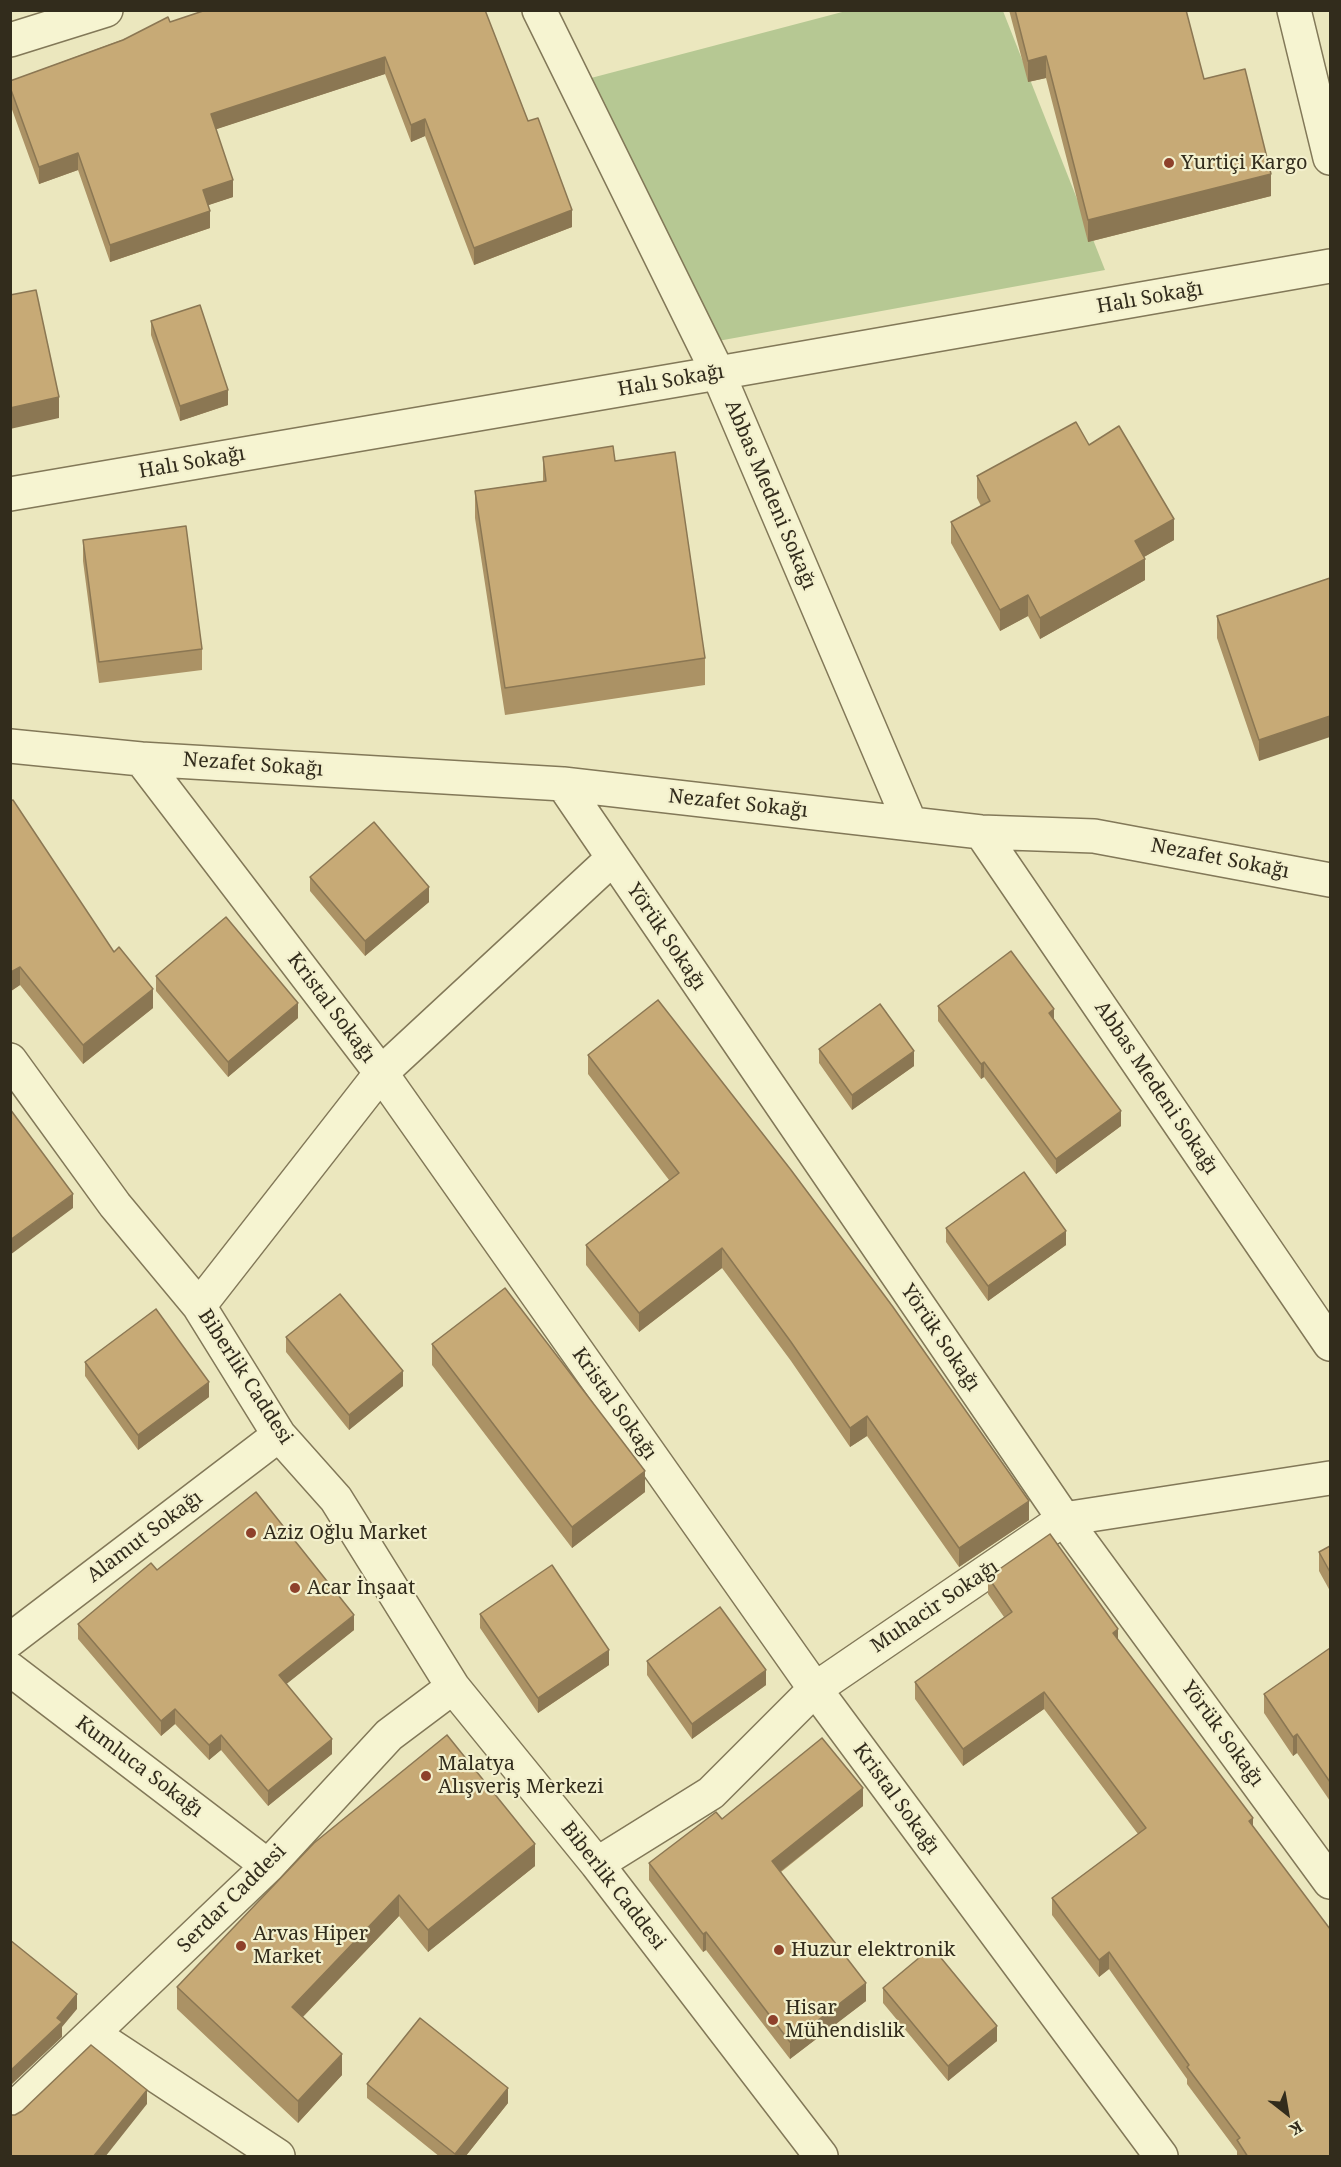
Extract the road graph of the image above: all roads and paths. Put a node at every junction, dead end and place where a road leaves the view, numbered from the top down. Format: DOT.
graph roads {
  1 [pos="106,10"];
  2 [pos="539,10"];
  3 [pos="1294,10"];
  4 [pos="10,40"];
  5 [pos="1330,158"];
  6 [pos="1330,266"];
  7 [pos="717,373"];
  8 [pos="10,494"];
  9 [pos="10,746"];
  10 [pos="141,759"];
  11 [pos="563,784"];
  12 [pos="910,823"];
  13 [pos="981,832"];
  14 [pos="612,859"];
  15 [pos="1330,880"];
  16 [pos="10,1060"];
  17 [pos="381,1073"];
  18 [pos="199,1306"];
  19 [pos="1330,1344"];
  20 [pos="279,1435"];
  21 [pos="1330,1478"];
  22 [pos="1064,1519"];
  23 [pos="10,1640"];
  24 [pos="10,1669"];
  25 [pos="453,1687"];
  26 [pos="815,1689"];
  27 [pos="597,1864"];
  28 [pos="268,1866"];
  29 [pos="1330,1882"];
  30 [pos="93,2034"];
  31 [pos="10,2112"];
  32 [pos="278,2157"];
  33 [pos="821,2157"];
  34 [pos="1161,2157"];
  1 -- 4 [label="street"];
  2 -- 7 [label="street, Abbas Medeni Sokağı"];
  3 -- 5 [label="street"];
  6 -- 7 [label="street, Halı Sokağı"];
  7 -- 8 [label="street, Halı Sokağı"];
  7 -- 12 [label="street, Abbas Medeni Sokağı"];
  9 -- 10 [label="street"];
  10 -- 11 [label="street, Nezafet Sokağı"];
  10 -- 17 [label="street, Kristal Sokağı"];
  11 -- 12 [label="street, Nezafet Sokağı"];
  11 -- 14 [label="street, Yörük Sokağı"];
  12 -- 13 [label="street, Nezafet Sokağı"];
  13 -- 15 [label="street, Nezafet Sokağı"];
  13 -- 19 [label="street, Abbas Medeni Sokağı"];
  14 -- 17 [label="street"];
  14 -- 22 [label="street, Yörük Sokağı"];
  16 -- 18 [label="street, Biberlik Caddesi"];
  17 -- 18 [label="street"];
  17 -- 26 [label="street, Kristal Sokağı"];
  18 -- 20 [label="street, Biberlik Caddesi"];
  20 -- 23 [label="street, Alamut Sokağı"];
  20 -- 25 [label="street, Biberlik Caddesi"];
  21 -- 22 [label="street, Muhacir Sokağı"];
  22 -- 26 [label="street, Muhacir Sokağı"];
  22 -- 29 [label="street, Yörük Sokağı"];
  24 -- 28 [label="street, Kumluca Sokağı"];
  25 -- 27 [label="street, Biberlik Caddesi"];
  25 -- 28 [label="street, Serdar Caddesi"];
  26 -- 27 [label="street, Muhacir Sokağı"];
  26 -- 34 [label="street, Kristal Sokağı"];
  27 -- 33 [label="street, Biberlik Caddesi"];
  28 -- 30 [label="street, Serdar Caddesi"];
  30 -- 31 [label="street, Serdar Caddesi"];
  30 -- 32 [label="street"];
}
